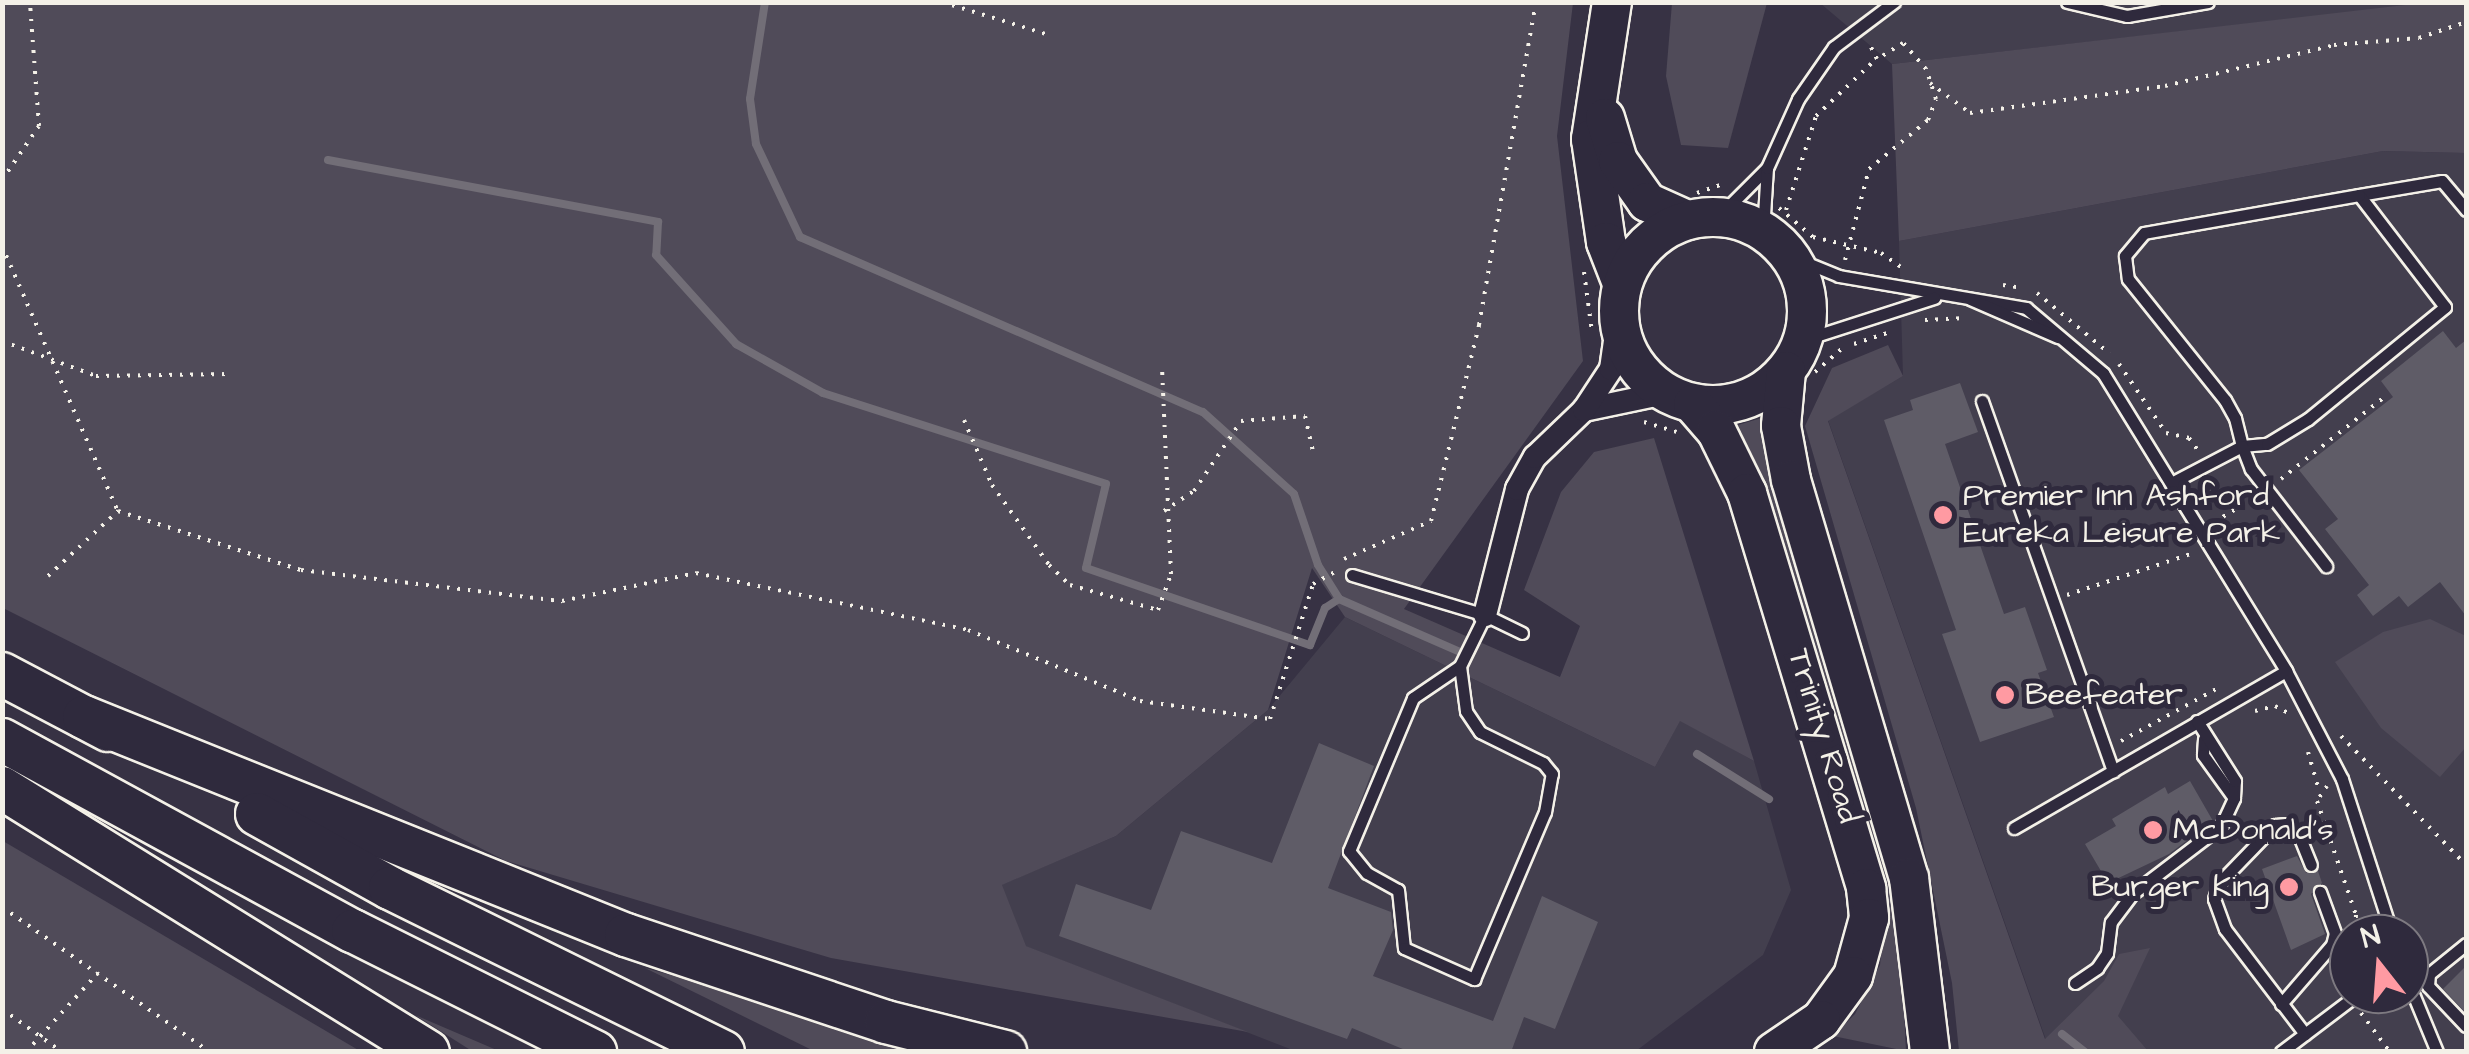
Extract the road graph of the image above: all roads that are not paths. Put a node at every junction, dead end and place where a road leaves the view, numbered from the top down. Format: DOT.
graph roads {
  1 [pos="1612,2"];
  2 [pos="1894,2"];
  3 [pos="2066,2"];
  4 [pos="2200,3"];
  5 [pos="1596,82"];
  6 [pos="1767,168"];
  7 [pos="2359,195"];
  8 [pos="2466,210"];
  9 [pos="1703,218"];
  10 [pos="1780,232"];
  11 [pos="1938,297"];
  12 [pos="1620,301"];
  13 [pos="1794,356"];
  14 [pos="1679,398"];
  15 [pos="1982,401"];
  16 [pos="1584,410"];
  17 [pos="2242,446"];
  18 [pos="2174,482"];
  19 [pos="2326,566"];
  20 [pos="1352,576"];
  21 [pos="1485,615"];
  22 [pos="1522,633"];
  23 [pos="1460,666"];
  24 [pos="2286,670"];
  25 [pos="2,674"];
  26 [pos="84,717"];
  27 [pos="2198,720"];
  28 [pos="2,740"];
  29 [pos="2112,770"];
  30 [pos="2,788"];
  31 [pos="2014,828"];
  32 [pos="2311,865"];
  33 [pos="2320,892"];
  34 [pos="2386,914"];
  35 [pos="2466,944"];
  36 [pos="2075,983"];
  37 [pos="2282,1004"];
  38 [pos="2331,1014"];
  39 [pos="2422,1014"];
  40 [pos="2466,1026"];
  41 [pos="2305,1034"];
  42 [pos="428,1052"];
  43 [pos="595,1052"];
  44 [pos="723,1052"];
  45 [pos="1005,1052"];
  46 [pos="1774,1052"];
  47 [pos="1930,1052"];
  48 [pos="2281,1052"];
  49 [pos="2438,1052"];
  1 -- 5 [label="main road, Trinity Road"];
  2 -- 6 [label="lane"];
  3 -- 4 [label="lane"];
  5 -- 9 [label="main road, Trinity Road"];
  5 -- 12 [label="main road, Trinity Road"];
  6 -- 9 [label="lane"];
  6 -- 10 [label="lane"];
  7 -- 8 [label="lane"];
  7 -- 17 [label="lane"];
  7 -- 17 [label="lane"];
  9 -- 10 [label="main road, Trinity Road"];
  9 -- 12 [label="main road"];
  10 -- 11 [label="lane"];
  10 -- 13 [label="main road, Trinity Road"];
  11 -- 13 [label="lane"];
  11 -- 18 [label="lane"];
  12 -- 14 [label="main road, Trinity Road"];
  12 -- 16 [label="street"];
  13 -- 14 [label="main road"];
  13 -- 47 [label="main road, Trinity Road"];
  14 -- 16 [label="street"];
  14 -- 46 [label="main road, Trinity Road"];
  15 -- 29 [label="lane"];
  16 -- 21 [label="street"];
  17 -- 18 [label="lane"];
  17 -- 19 [label="lane"];
  18 -- 24 [label="lane"];
  20 -- 21 [label="lane"];
  21 -- 22 [label="lane"];
  21 -- 23 [label="lane"];
  23 -- 23 [label="lane"];
  24 -- 27 [label="lane"];
  24 -- 34 [label="lane"];
  25 -- 26 [label="highway"];
  26 -- 44 [label="highway"];
  26 -- 45 [label="highway"];
  27 -- 29 [label="lane"];
  27 -- 36 [label="lane"];
  28 -- 43 [label="highway"];
  29 -- 31 [label="lane"];
  30 -- 42 [label="highway"];
  32 -- 37 [label="lane"];
  33 -- 37 [label="lane"];
  35 -- 40 [label="lane"];
  37 -- 41 [label="lane"];
  38 -- 41 [label="lane"];
  39 -- 49 [label="lane"];
  41 -- 48 [label="lane"];
}
